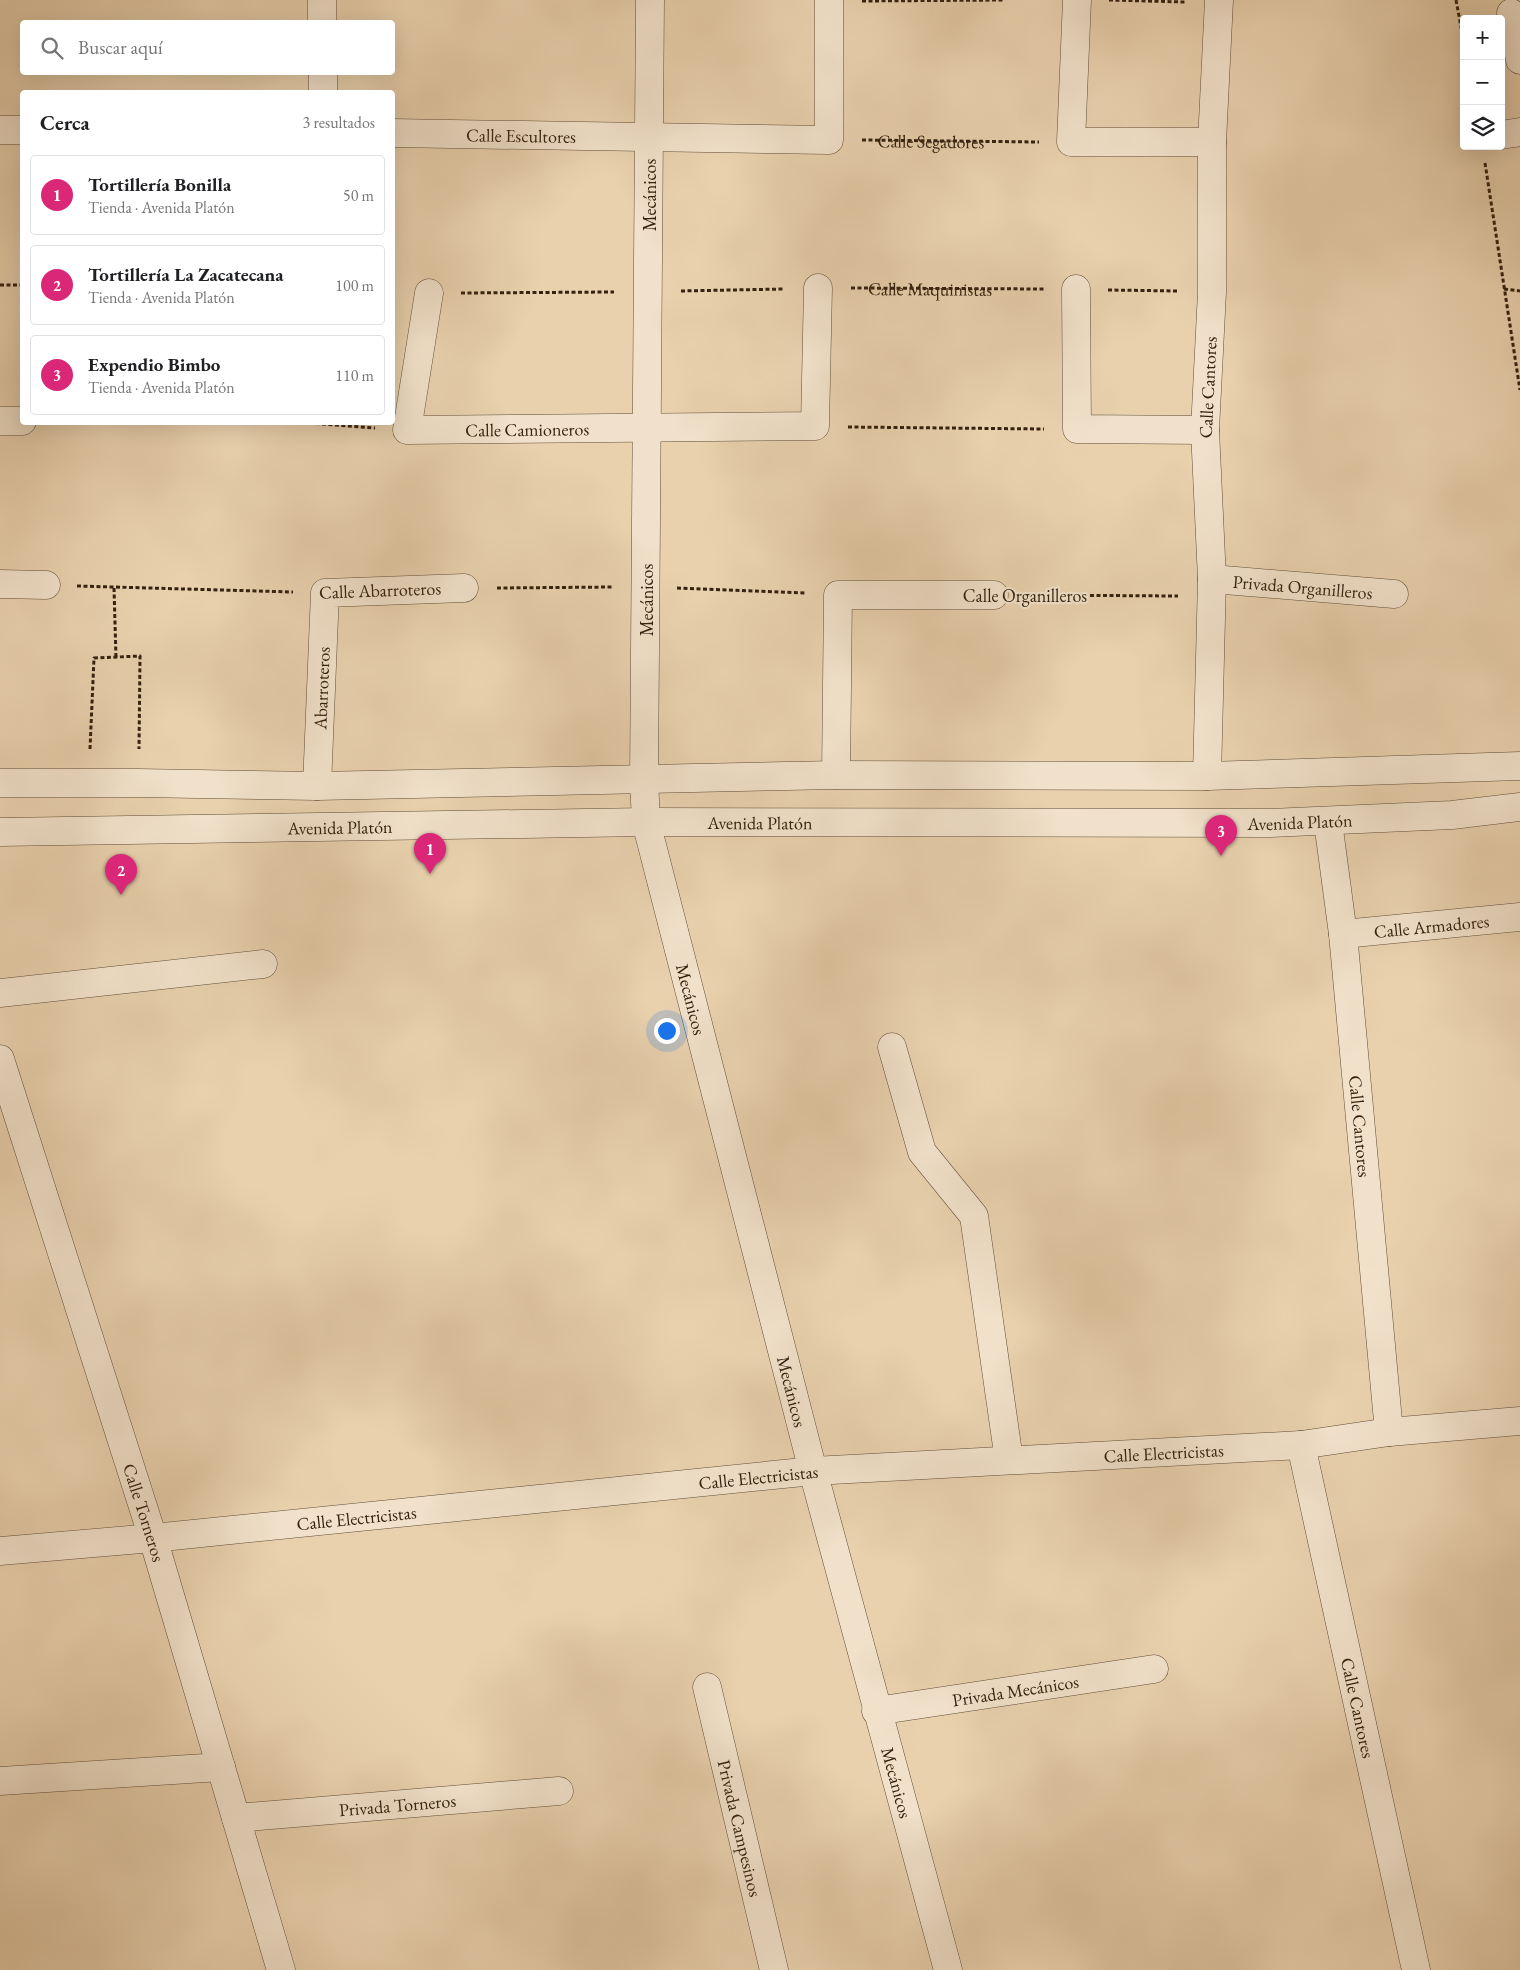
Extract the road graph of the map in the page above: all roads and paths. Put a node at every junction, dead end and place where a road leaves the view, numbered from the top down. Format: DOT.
graph roads {
  1 [pos="322,0"];
  2 [pos="650,0"];
  3 [pos="1004,0"];
  4 [pos="1077,0"];
  5 [pos="1100,0"];
  6 [pos="1456,0"];
  7 [pos="829,1"];
  8 [pos="1219,1"];
  9 [pos="1511,13"];
  10 [pos="1460,15"];
  11 [pos="322,20"];
  12 [pos="1520,60"];
  13 [pos="322,75"];
  14 [pos="323,90"];
  15 [pos="0,130"];
  16 [pos="20,130"];
  17 [pos="1520,132"];
  18 [pos="395,133"];
  19 [pos="1505,134"];
  20 [pos="649,137"];
  21 [pos="829,140"];
  22 [pos="1071,142"];
  23 [pos="1212,142"];
  24 [pos="1484,156"];
  25 [pos="0,285"];
  26 [pos="20,285"];
  27 [pos="818,288"];
  28 [pos="1076,289"];
  29 [pos="1504,289"];
  30 [pos="1520,291"];
  31 [pos="648,292"];
  32 [pos="1212,292"];
  33 [pos="429,293"];
  34 [pos="1520,390"];
  35 [pos="0,421"];
  36 [pos="20,421"];
  37 [pos="338,425"];
  38 [pos="815,426"];
  39 [pos="647,427"];
  40 [pos="1077,429"];
  41 [pos="407,430"];
  42 [pos="1205,430"];
  43 [pos="0,584"];
  44 [pos="46,585"];
  45 [pos="646,586"];
  46 [pos="1212,587"];
  47 [pos="114,588"];
  48 [pos="464,588"];
  49 [pos="325,593"];
  50 [pos="1394,594"];
  51 [pos="838,595"];
  52 [pos="994,595"];
  53 [pos="116,658"];
  54 [pos="1520,766"];
  55 [pos="836,775"];
  56 [pos="1207,776"];
  57 [pos="644,780"];
  58 [pos="0,783"];
  59 [pos="138,783"];
  60 [pos="89,784"];
  61 [pos="317,786"];
  62 [pos="1520,807"];
  63 [pos="646,822"];
  64 [pos="1328,822"];
  65 [pos="0,832"];
  66 [pos="1520,916"];
  67 [pos="1343,934"];
  68 [pos="263,964"];
  69 [pos="0,993"];
  70 [pos="892,1047"];
  71 [pos="0,1059"];
  72 [pos="1520,1421"];
  73 [pos="1389,1432"];
  74 [pos="1301,1445"];
  75 [pos="1009,1460"];
  76 [pos="813,1471"];
  77 [pos="153,1538"];
  78 [pos="0,1551"];
  79 [pos="1154,1669"];
  80 [pos="707,1687"];
  81 [pos="876,1711"];
  82 [pos="221,1767"];
  83 [pos="0,1781"];
  84 [pos="559,1791"];
  85 [pos="236,1818"];
  86 [pos="281,1970"];
  87 [pos="774,1970"];
  88 [pos="948,1970"];
  89 [pos="1416,1970"];
  1 -- 11 [label="street"];
  2 -- 20 [label="street, Mecánicos"];
  3 -- 7 [label="path"];
  4 -- 22 [label="street"];
  5 -- 8 [label="path"];
  6 -- 10 [label="path"];
  7 -- 21 [label="street"];
  8 -- 23 [label="street, Calle Cantores"];
  9 -- 12 [label="street"];
  13 -- 14 [label="street"];
  15 -- 16 [label="street"];
  17 -- 19 [label="street"];
  18 -- 20 [label="street, Calle Escultores"];
  20 -- 21 [label="street"];
  20 -- 31 [label="street, Mecánicos"];
  21 -- 22 [label="path, Calle Segadores"];
  22 -- 23 [label="street"];
  23 -- 32 [label="street, Calle Cantores"];
  24 -- 29 [label="path"];
  25 -- 26 [label="path"];
  27 -- 28 [label="path, Calle Maquinistas"];
  27 -- 31 [label="path, Calle Maquinistas"];
  27 -- 38 [label="street"];
  28 -- 32 [label="path, Calle Maquinistas"];
  28 -- 40 [label="street"];
  29 -- 30 [label="path"];
  29 -- 34 [label="path"];
  31 -- 33 [label="path"];
  31 -- 39 [label="street, Mecánicos"];
  32 -- 42 [label="street, Calle Cantores"];
  33 -- 41 [label="street"];
  35 -- 36 [label="street"];
  37 -- 41 [label="path"];
  38 -- 39 [label="street"];
  38 -- 40 [label="path"];
  39 -- 41 [label="street, Calle Camioneros"];
  39 -- 45 [label="street, Mecánicos"];
  40 -- 42 [label="street"];
  42 -- 46 [label="street, Calle Cantores"];
  43 -- 44 [label="street"];
  44 -- 47 [label="path, Calle Abarroteros"];
  45 -- 48 [label="path, Calle Abarroteros"];
  45 -- 51 [label="path"];
  45 -- 57 [label="street, Mecánicos"];
  46 -- 50 [label="street, Privada Organilleros"];
  46 -- 52 [label="path, Calle Organilleros"];
  46 -- 56 [label="street, Calle Cantores"];
  47 -- 49 [label="path, Calle Abarroteros"];
  47 -- 53 [label="path"];
  48 -- 49 [label="street, Calle Abarroteros"];
  49 -- 61 [label="street, Abarroteros"];
  51 -- 52 [label="street, Calle Organilleros"];
  51 -- 55 [label="street"];
  53 -- 59 [label="path"];
  53 -- 60 [label="path"];
  54 -- 56 [label="street"];
  55 -- 56 [label="street"];
  55 -- 57 [label="street"];
  57 -- 61 [label="street"];
  57 -- 63 [label="street, Mecánicos"];
  58 -- 60 [label="street"];
  59 -- 60 [label="street"];
  59 -- 61 [label="street"];
  62 -- 64 [label="street, Avenida Platón"];
  63 -- 64 [label="street, Avenida Platón"];
  63 -- 65 [label="street, Avenida Platón"];
  63 -- 76 [label="street, Mecánicos"];
  64 -- 67 [label="street, Calle Cantores"];
  66 -- 67 [label="street, Calle Armadores"];
  67 -- 73 [label="street, Calle Cantores"];
  68 -- 69 [label="street"];
  70 -- 75 [label="street"];
  71 -- 77 [label="street, Calle Torneros"];
  72 -- 73 [label="street, Calle Electricistas"];
  73 -- 74 [label="street, Calle Electricistas"];
  74 -- 75 [label="street, Calle Electricistas"];
  74 -- 89 [label="street, Calle Cantores"];
  75 -- 76 [label="street, Calle Electricistas"];
  76 -- 77 [label="street, Calle Electricistas"];
  76 -- 81 [label="street, Mecánicos"];
  77 -- 78 [label="street, Calle Electricistas"];
  77 -- 82 [label="street, Calle Torneros"];
  79 -- 81 [label="street, Privada Mecánicos"];
  80 -- 87 [label="street, Privada Campesinos"];
  81 -- 88 [label="street, Mecánicos"];
  82 -- 83 [label="street"];
  82 -- 85 [label="street, Calle Torneros"];
  84 -- 85 [label="street, Privada Torneros"];
  85 -- 86 [label="street, Calle Torneros"];
}
